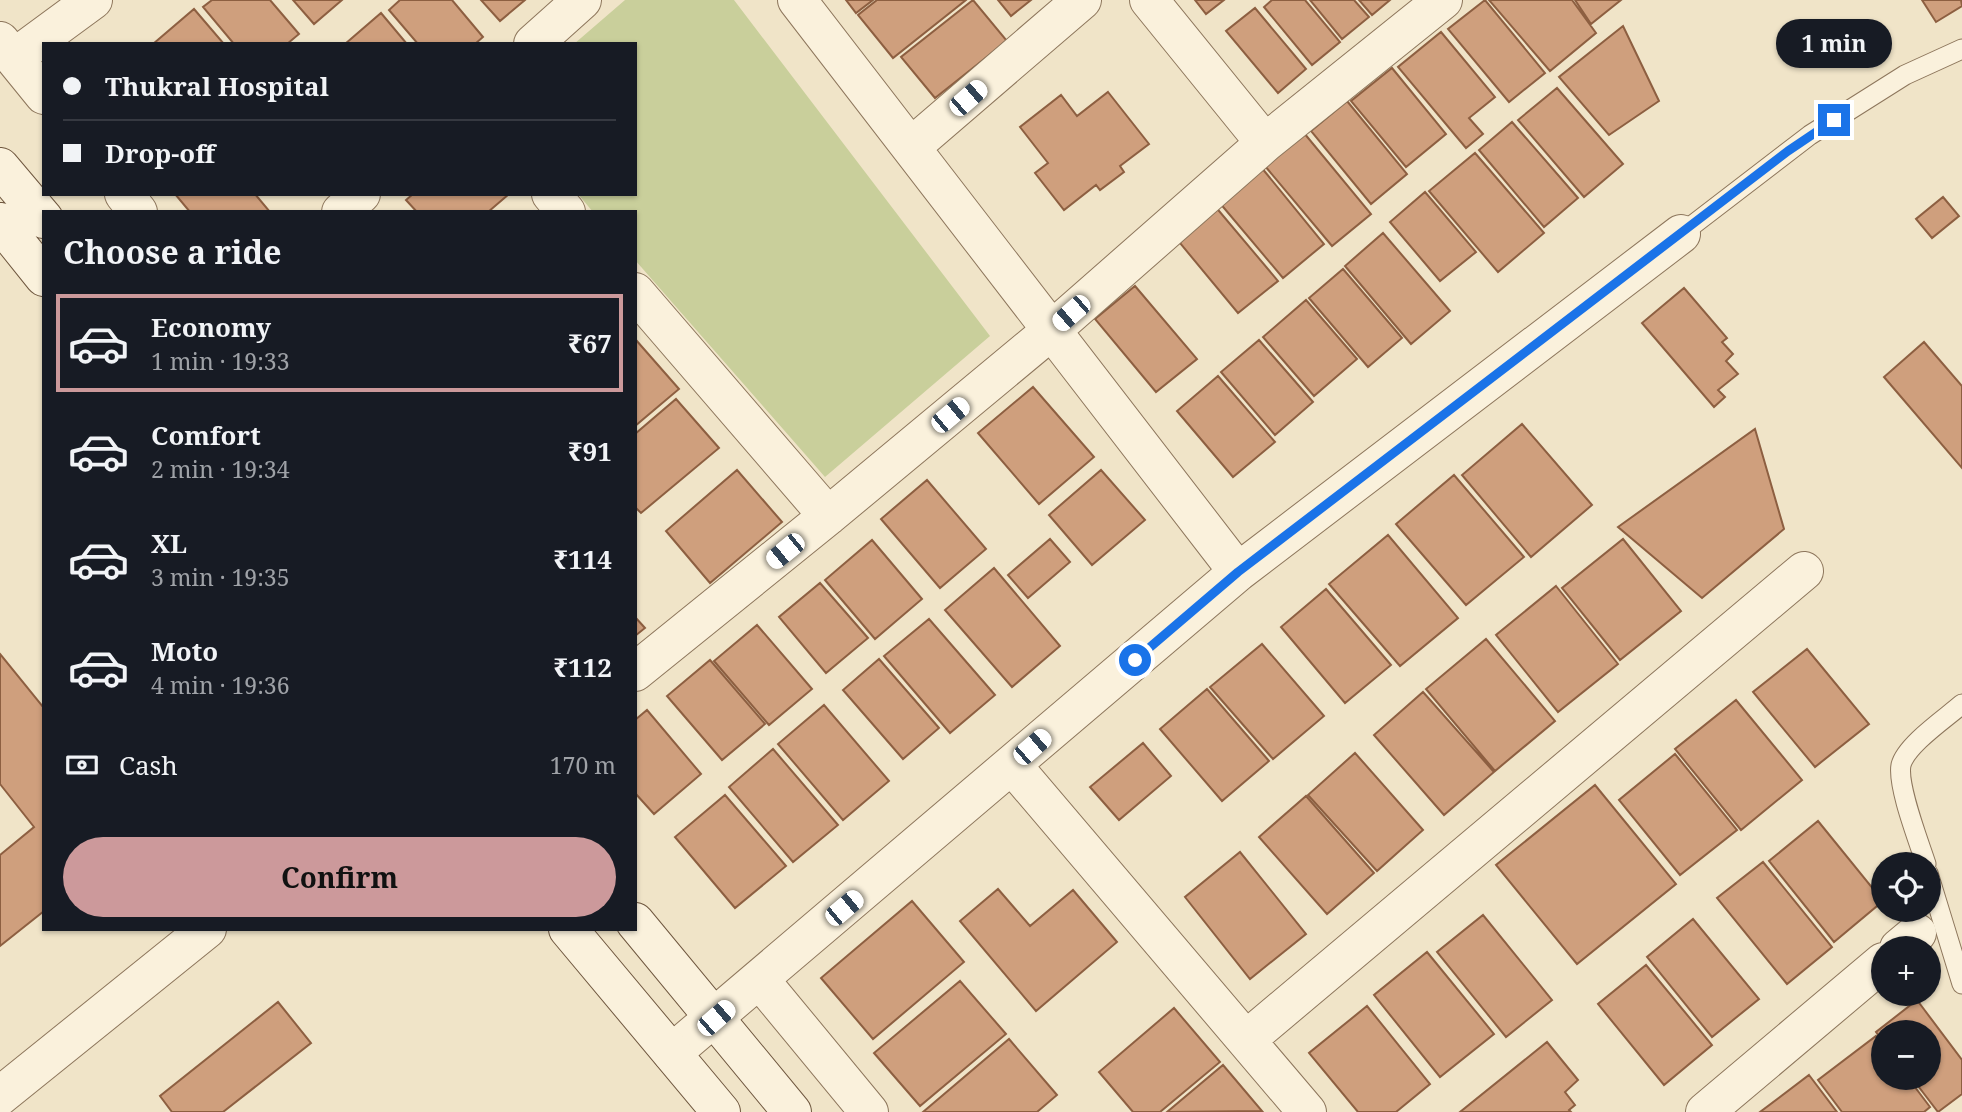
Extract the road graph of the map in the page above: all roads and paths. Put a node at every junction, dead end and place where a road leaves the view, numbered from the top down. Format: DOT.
graph roads {
  1 [pos="93,0"];
  2 [pos="582,0"];
  3 [pos="797,0"];
  4 [pos="1082,0"];
  5 [pos="1149,0"];
  6 [pos="1443,0"];
  7 [pos="535,42"];
  8 [pos="1962,49"];
  9 [pos="7,50"];
  10 [pos="42,93"];
  11 [pos="1265,143"];
  12 [pos="911,147"];
  13 [pos="0,167"];
  14 [pos="126,196"];
  15 [pos="359,196"];
  16 [pos="553,196"];
  17 [pos="136,210"];
  18 [pos="343,210"];
  19 [pos="564,210"];
  20 [pos="42,217"];
  21 [pos="0,222"];
  22 [pos="1681,234"];
  23 [pos="42,275"];
  24 [pos="637,294"];
  25 [pos="1052,330"];
  26 [pos="828,516"];
  27 [pos="1804,570"];
  28 [pos="1238,572"];
  29 [pos="637,670"];
  30 [pos="1962,704"];
  31 [pos="1012,765"];
  32 [pos="1922,852"];
  33 [pos="1941,915"];
  34 [pos="637,924"];
  35 [pos="204,931"];
  36 [pos="570,931"];
  37 [pos="1871,972"];
  38 [pos="760,980"];
  39 [pos="1962,984"];
  40 [pos="716,1018"];
  41 [pos="1246,1040"];
  42 [pos="671,1054"];
  43 [pos="0,1096"];
  44 [pos="721,1112"];
  45 [pos="792,1112"];
  46 [pos="869,1112"];
  47 [pos="1307,1112"];
  48 [pos="1705,1112"];
  1 -- 9 [label="street"];
  2 -- 7 [label="street"];
  3 -- 12 [label="street"];
  4 -- 12 [label="street"];
  5 -- 11 [label="street"];
  6 -- 11 [label="street"];
  8 -- 22 [label="lane"];
  9 -- 10 [label="street"];
  11 -- 25 [label="street"];
  12 -- 25 [label="street"];
  13 -- 20 [label="street"];
  14 -- 17 [label="street"];
  15 -- 18 [label="street"];
  16 -- 19 [label="street"];
  21 -- 23 [label="street"];
  22 -- 28 [label="street"];
  24 -- 26 [label="street"];
  25 -- 26 [label="street"];
  25 -- 28 [label="street"];
  26 -- 29 [label="street"];
  27 -- 41 [label="street"];
  28 -- 31 [label="street"];
  30 -- 32 [label="lane"];
  31 -- 38 [label="street"];
  31 -- 41 [label="street"];
  33 -- 39 [label="lane"];
  34 -- 40 [label="street"];
  35 -- 43 [label="street"];
  36 -- 42 [label="street"];
  37 -- 48 [label="street"];
  38 -- 40 [label="street"];
  38 -- 46 [label="street"];
  40 -- 42 [label="street"];
  40 -- 45 [label="street"];
  41 -- 47 [label="street"];
  42 -- 44 [label="street"];
}
